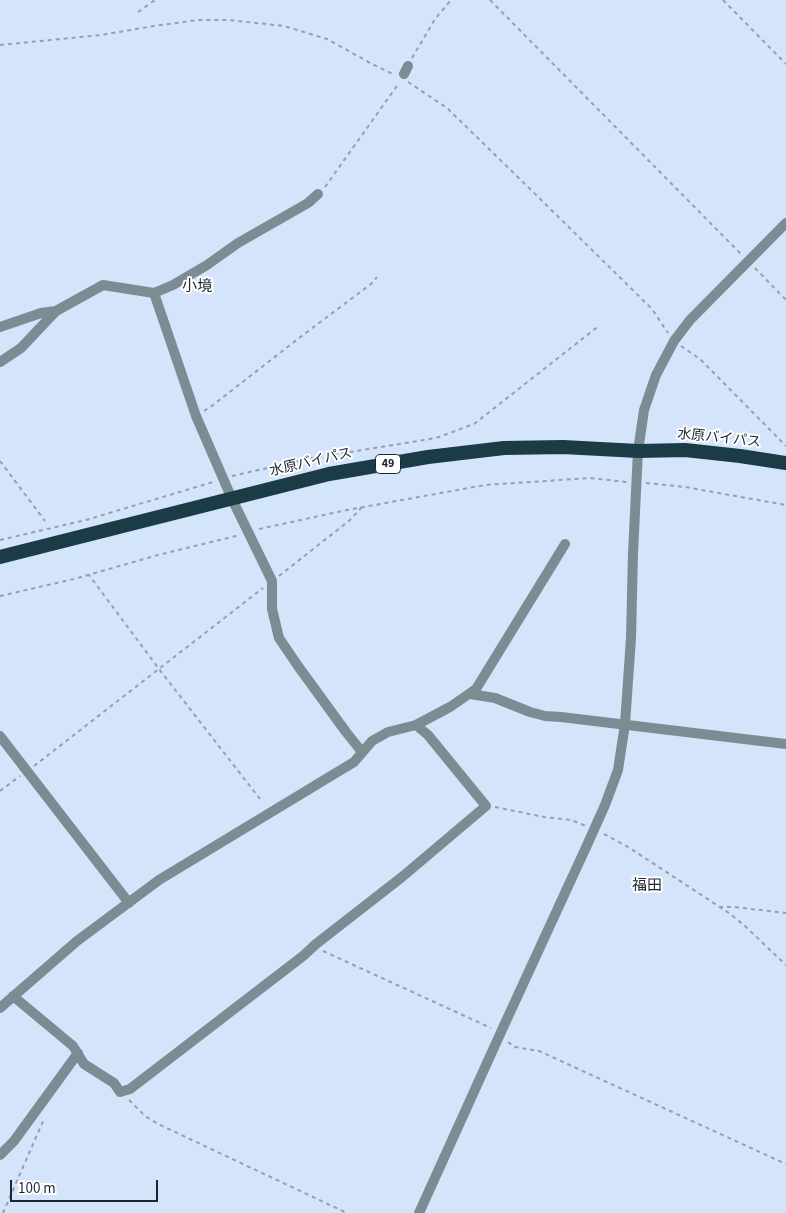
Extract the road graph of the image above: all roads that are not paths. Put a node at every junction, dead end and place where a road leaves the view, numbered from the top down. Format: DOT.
graph roads {
  1 [pos="318,194"];
  2 [pos="786,223"];
  3 [pos="154,293"];
  4 [pos="56,311"];
  5 [pos="0,327"];
  6 [pos="0,362"];
  7 [pos="638,450"];
  8 [pos="786,463"];
  9 [pos="232,499"];
  10 [pos="565,544"];
  11 [pos="0,557"];
  12 [pos="470,694"];
  13 [pos="625,724"];
  14 [pos="416,725"];
  15 [pos="0,736"];
  16 [pos="786,744"];
  17 [pos="362,752"];
  18 [pos="128,903"];
  19 [pos="13,996"];
  20 [pos="0,1008"];
  21 [pos="78,1054"];
  22 [pos="0,1155"];
  23 [pos="419,1213"];
  1 -- 3 [label="street"];
  2 -- 7 [label="street"];
  3 -- 4 [label="street"];
  3 -- 9 [label="street"];
  4 -- 5 [label="street"];
  4 -- 6 [label="street"];
  7 -- 8 [label="highway, 水原バイパス / 49"];
  7 -- 9 [label="highway, 水原バイパス / 49"];
  7 -- 13 [label="street"];
  9 -- 11 [label="highway, 水原バイパス / 49"];
  9 -- 17 [label="street"];
  10 -- 12 [label="street"];
  12 -- 13 [label="street"];
  12 -- 14 [label="street"];
  13 -- 16 [label="street"];
  13 -- 23 [label="street"];
  14 -- 17 [label="street"];
  14 -- 21 [label="street"];
  15 -- 18 [label="street"];
  17 -- 18 [label="street"];
  18 -- 19 [label="street"];
  19 -- 20 [label="street"];
  19 -- 21 [label="street"];
  21 -- 22 [label="street"];
}
